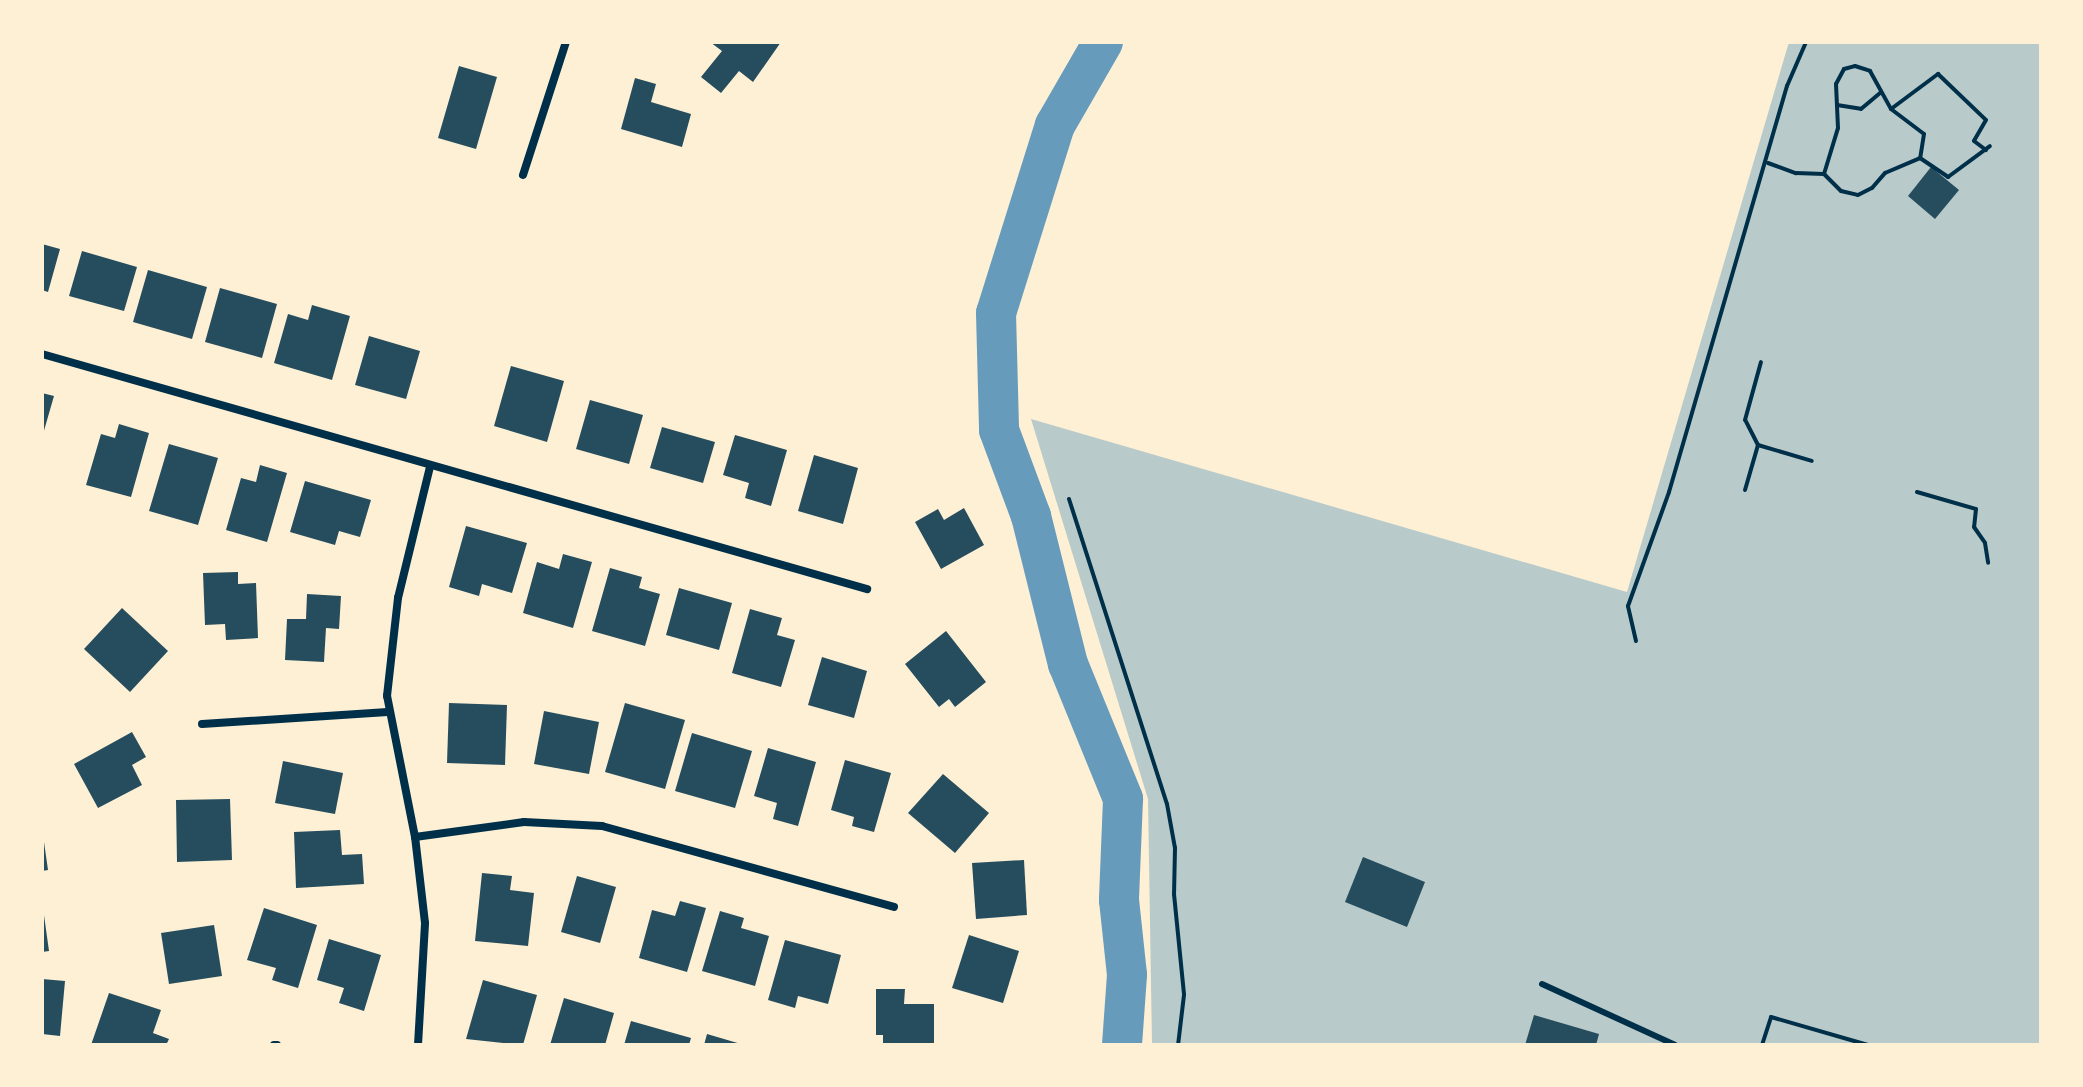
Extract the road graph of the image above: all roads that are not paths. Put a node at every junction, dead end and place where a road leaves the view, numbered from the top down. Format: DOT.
graph roads {
  1 [pos="566,42"];
  2 [pos="523,175"];
  3 [pos="42,354"];
  4 [pos="430,467"];
  5 [pos="867,589"];
  6 [pos="388,712"];
  7 [pos="202,724"];
  8 [pos="415,837"];
  9 [pos="894,907"];
  10 [pos="1542,984"];
  11 [pos="418,1045"];
  12 [pos="1675,1045"];
  1 -- 2 [label="street"];
  3 -- 4 [label="street"];
  4 -- 5 [label="street"];
  4 -- 6 [label="street"];
  6 -- 7 [label="street"];
  6 -- 8 [label="street"];
  8 -- 9 [label="street"];
  8 -- 11 [label="street"];
  10 -- 12 [label="lane"];
}
